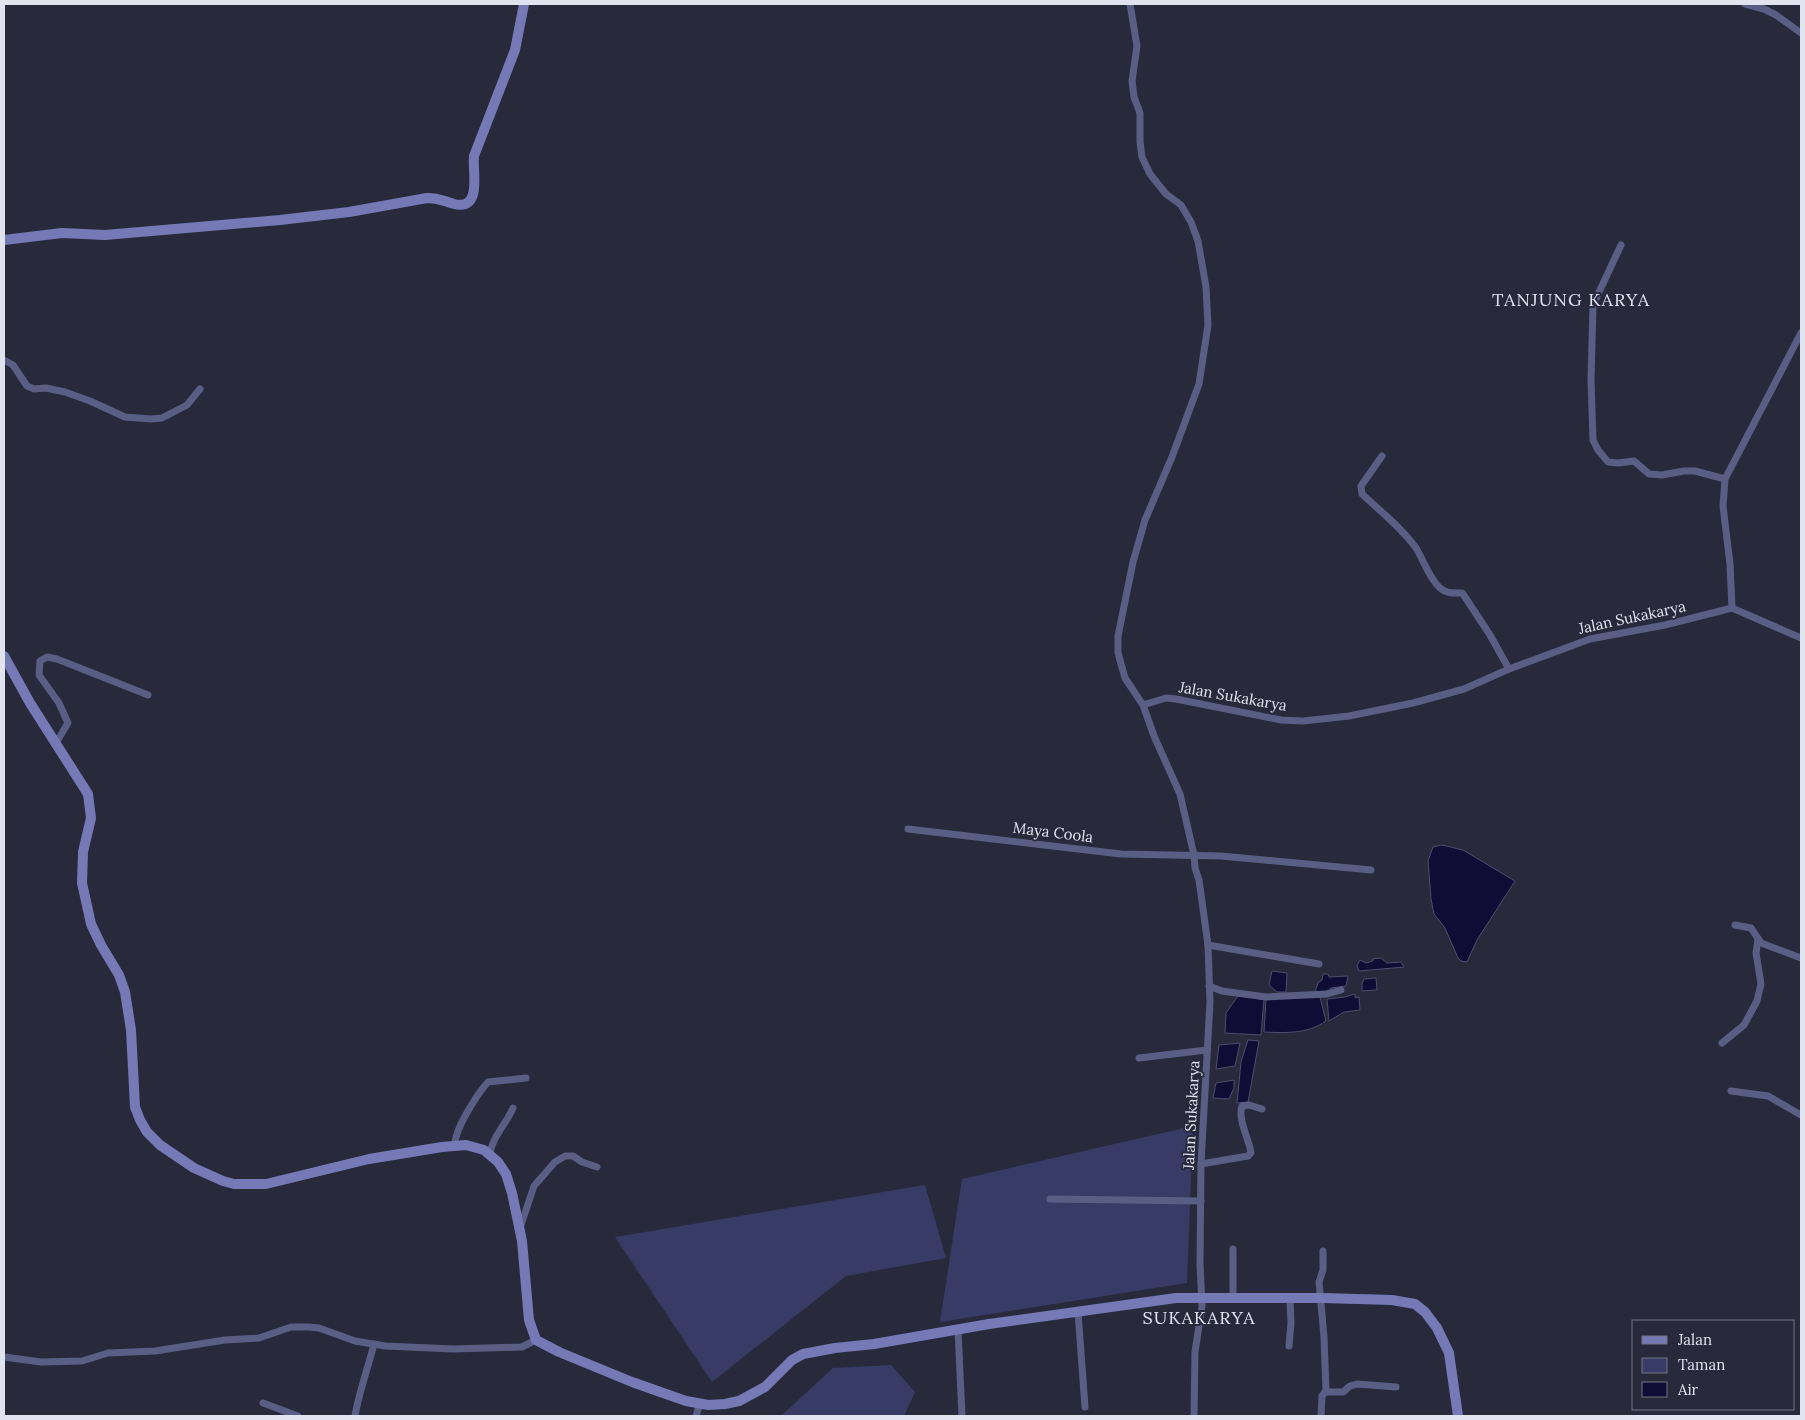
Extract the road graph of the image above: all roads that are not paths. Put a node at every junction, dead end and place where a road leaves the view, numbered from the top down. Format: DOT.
graph roads {
  1 [pos="524,4"];
  2 [pos="1130,4"];
  3 [pos="1745,4"];
  4 [pos="1801,33"];
  5 [pos="4,240"];
  6 [pos="1621,245"];
  7 [pos="1801,333"];
  8 [pos="4,360"];
  9 [pos="200,388"];
  10 [pos="1382,456"];
  11 [pos="1725,479"];
  12 [pos="1732,608"];
  13 [pos="1801,638"];
  14 [pos="4,656"];
  15 [pos="1509,670"];
  16 [pos="148,694"];
  17 [pos="1143,705"];
  18 [pos="56,743"];
  19 [pos="908,830"];
  20 [pos="1194,855"];
  21 [pos="1371,870"];
  22 [pos="1736,925"];
  23 [pos="1758,940"];
  24 [pos="1208,945"];
  25 [pos="1801,958"];
  26 [pos="1318,964"];
  27 [pos="1209,986"];
  28 [pos="1342,990"];
  29 [pos="1722,1043"];
  30 [pos="1207,1050"];
  31 [pos="1139,1058"];
  32 [pos="526,1078"];
  33 [pos="1731,1092"];
  34 [pos="513,1108"];
  35 [pos="1262,1109"];
  36 [pos="1801,1115"];
  37 [pos="456,1145"];
  38 [pos="490,1154"];
  39 [pos="1201,1164"];
  40 [pos="597,1167"];
  41 [pos="1050,1199"];
  42 [pos="1201,1201"];
  43 [pos="520,1229"];
  44 [pos="1233,1249"];
  45 [pos="1323,1251"];
  46 [pos="1201,1298"];
  47 [pos="1320,1298"];
  48 [pos="1233,1299"];
  49 [pos="1290,1299"];
  50 [pos="1078,1312"];
  51 [pos="958,1330"];
  52 [pos="536,1340"];
  53 [pos="374,1344"];
  54 [pos="1289,1346"];
  55 [pos="4,1357"];
  56 [pos="1396,1387"];
  57 [pos="1325,1392"];
  58 [pos="263,1403"];
  59 [pos="700,1403"];
  60 [pos="1085,1407"];
  61 [pos="298,1416"];
  62 [pos="355,1416"];
  63 [pos="696,1416"];
  64 [pos="962,1416"];
  65 [pos="1194,1416"];
  66 [pos="1321,1416"];
  67 [pos="1458,1416"];
  1 -- 5 [label="main road"];
  2 -- 17 [label="street"];
  3 -- 4 [label="street"];
  6 -- 11 [label="street"];
  7 -- 11 [label="street"];
  8 -- 9 [label="street"];
  10 -- 15 [label="street"];
  11 -- 12 [label="street"];
  12 -- 13 [label="street"];
  12 -- 15 [label="street, Jalan Sukakarya"];
  14 -- 18 [label="main road"];
  15 -- 17 [label="street, Jalan Sukakarya"];
  16 -- 18 [label="street"];
  17 -- 20 [label="street, Jalan Sukakarya"];
  18 -- 37 [label="main road"];
  19 -- 20 [label="street, Maya Coola"];
  20 -- 21 [label="street, Maya Coola"];
  20 -- 24 [label="street, Jalan Sukakarya"];
  22 -- 23 [label="street"];
  23 -- 25 [label="street"];
  23 -- 29 [label="street"];
  24 -- 26 [label="street"];
  24 -- 27 [label="street, Jalan Sukakarya"];
  27 -- 28 [label="street"];
  27 -- 30 [label="street, Jalan Sukakarya"];
  30 -- 31 [label="street"];
  30 -- 39 [label="street, Jalan Sukakarya"];
  32 -- 37 [label="street"];
  33 -- 36 [label="street"];
  34 -- 38 [label="street"];
  35 -- 39 [label="street"];
  37 -- 38 [label="main road"];
  38 -- 43 [label="main road"];
  39 -- 42 [label="street, Jalan Sukakarya"];
  40 -- 43 [label="street"];
  41 -- 42 [label="street"];
  42 -- 46 [label="street, Jalan Sukakarya"];
  43 -- 52 [label="main road"];
  44 -- 48 [label="street"];
  45 -- 47 [label="street"];
  46 -- 48 [label="main road"];
  46 -- 50 [label="main road"];
  46 -- 65 [label="street, Jalan Sukakarya"];
  47 -- 49 [label="main road"];
  47 -- 57 [label="street"];
  47 -- 67 [label="main road"];
  48 -- 49 [label="main road"];
  49 -- 54 [label="street"];
  50 -- 51 [label="main road"];
  50 -- 60 [label="street"];
  51 -- 59 [label="main road"];
  51 -- 64 [label="street"];
  52 -- 53 [label="street"];
  52 -- 59 [label="main road"];
  53 -- 55 [label="street"];
  53 -- 62 [label="street"];
  56 -- 57 [label="street"];
  57 -- 66 [label="street"];
  58 -- 61 [label="street"];
  59 -- 63 [label="street"];
}
